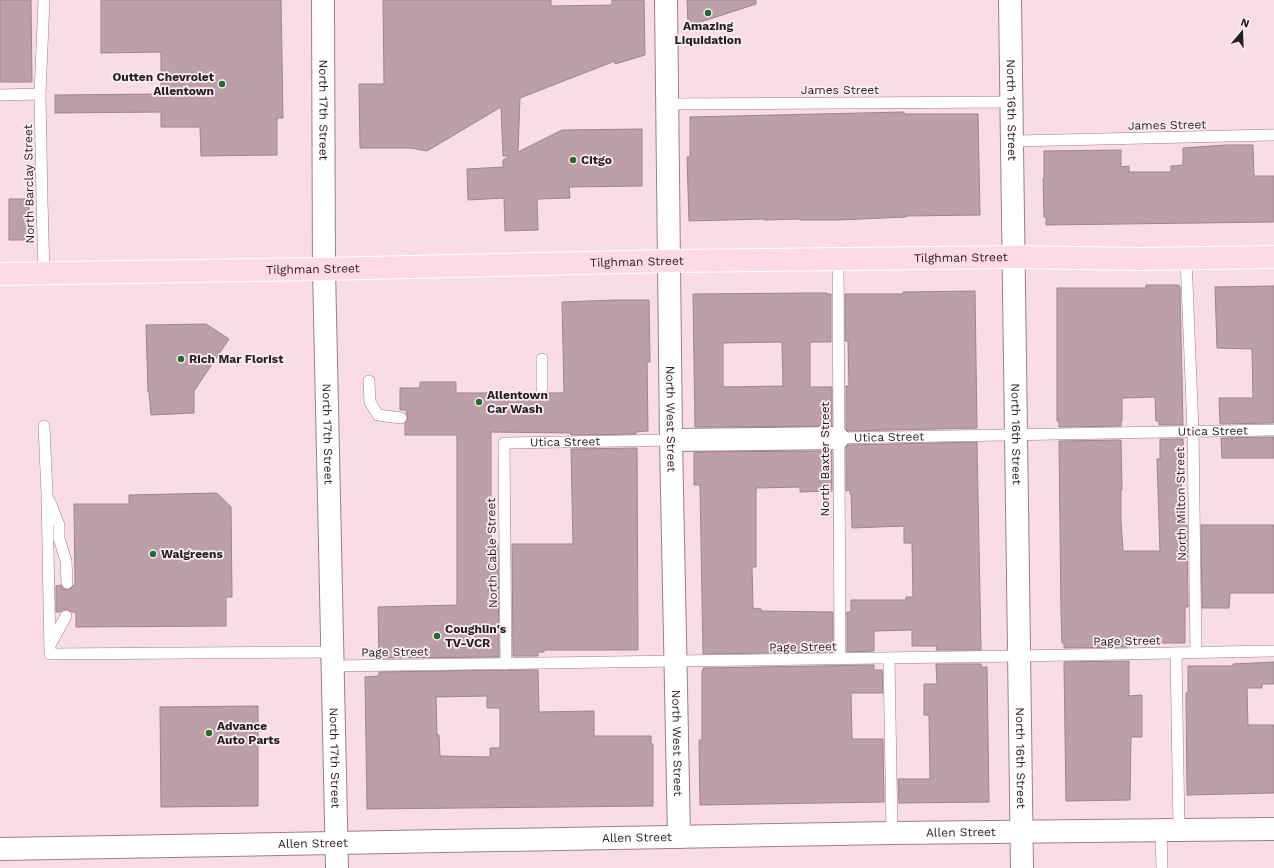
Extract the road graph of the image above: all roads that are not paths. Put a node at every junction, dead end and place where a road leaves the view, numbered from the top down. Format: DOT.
graph roads {
  1 [pos="44,0"];
  2 [pos="323,0"];
  3 [pos="666,0"];
  4 [pos="1010,0"];
  5 [pos="40,94"];
  6 [pos="0,95"];
  7 [pos="1012,102"];
  8 [pos="668,104"];
  9 [pos="1274,135"];
  10 [pos="1013,141"];
  11 [pos="1274,256"];
  12 [pos="1013,257"];
  13 [pos="1186,258"];
  14 [pos="838,259"];
  15 [pos="669,261"];
  16 [pos="324,269"];
  17 [pos="0,274"];
  18 [pos="44,274"];
  19 [pos="542,359"];
  20 [pos="369,381"];
  21 [pos="542,388"];
  22 [pos="401,418"];
  23 [pos="44,426"];
  24 [pos="1274,430"];
  25 [pos="1193,431"];
  26 [pos="1016,435"];
  27 [pos="838,438"];
  28 [pos="671,440"];
  29 [pos="504,443"];
  30 [pos="47,494"];
  31 [pos="67,583"];
  32 [pos="66,616"];
  33 [pos="50,646"];
  34 [pos="1274,651"];
  35 [pos="1176,653"];
  36 [pos="1196,653"];
  37 [pos="1019,656"];
  38 [pos="889,658"];
  39 [pos="333,659"];
  40 [pos="840,659"];
  41 [pos="675,661"];
  42 [pos="506,664"];
  43 [pos="1170,830"];
  44 [pos="1274,830"];
  45 [pos="1022,831"];
  46 [pos="892,833"];
  47 [pos="678,837"];
  48 [pos="336,843"];
  49 [pos="0,849"];
  50 [pos="337,868"];
  51 [pos="1022,868"];
  52 [pos="1162,868"];
  1 -- 5 [label="lane, North Barclay Street"];
  2 -- 16 [label="street, North 17th Street"];
  3 -- 8 [label="street, North West Street"];
  4 -- 7 [label="street, North 16th Street"];
  5 -- 6 [label="lane"];
  5 -- 18 [label="lane, North Barclay Street"];
  7 -- 8 [label="lane, James Street"];
  7 -- 10 [label="street, North 16th Street"];
  8 -- 15 [label="street, North West Street"];
  9 -- 10 [label="lane, James Street"];
  10 -- 12 [label="street, North 16th Street"];
  11 -- 13 [label="main road, Tilghman Street"];
  12 -- 13 [label="main road, Tilghman Street"];
  12 -- 14 [label="main road, Tilghman Street"];
  12 -- 26 [label="street, North 16th Street"];
  13 -- 25 [label="lane, North Milton Street"];
  14 -- 15 [label="main road, Tilghman Street"];
  14 -- 27 [label="lane, North Baxter Street"];
  15 -- 16 [label="main road, Tilghman Street"];
  15 -- 28 [label="street, North West Street"];
  16 -- 18 [label="main road, Tilghman Street"];
  16 -- 39 [label="street, North 17th Street"];
  17 -- 18 [label="main road, Tilghman Street"];
  19 -- 21 [label="lane"];
  20 -- 22 [label="lane"];
  23 -- 30 [label="lane"];
  24 -- 25 [label="lane, Utica Street"];
  25 -- 26 [label="lane, Utica Street"];
  25 -- 36 [label="lane, North Milton Street"];
  26 -- 27 [label="lane, Utica Street"];
  26 -- 37 [label="street, North 16th Street"];
  27 -- 28 [label="street, Utica Street"];
  27 -- 40 [label="lane, North Baxter Street"];
  28 -- 29 [label="lane, Utica Street"];
  28 -- 41 [label="street, North West Street"];
  29 -- 42 [label="lane, North Cable Street"];
  30 -- 31 [label="lane"];
  30 -- 33 [label="lane"];
  32 -- 33 [label="lane"];
  33 -- 39 [label="lane, Page Street"];
  34 -- 36 [label="lane, Page Street"];
  35 -- 36 [label="lane, Page Street"];
  35 -- 37 [label="lane, Page Street"];
  35 -- 43 [label="lane"];
  37 -- 38 [label="lane, Page Street"];
  37 -- 45 [label="street, North 16th Street"];
  38 -- 40 [label="lane, Page Street"];
  38 -- 46 [label="lane"];
  39 -- 42 [label="lane, Page Street"];
  39 -- 48 [label="street, North 17th Street"];
  40 -- 41 [label="lane, Page Street"];
  41 -- 42 [label="lane, Page Street"];
  41 -- 47 [label="street, North West Street"];
  43 -- 44 [label="street, Allen Street"];
  43 -- 45 [label="street, Allen Street"];
  43 -- 52 [label="lane"];
  45 -- 46 [label="street, Allen Street"];
  45 -- 51 [label="street, North 16th Street"];
  46 -- 47 [label="street, Allen Street"];
  47 -- 48 [label="street, Allen Street"];
  48 -- 49 [label="street, Allen Street"];
  48 -- 50 [label="street, North 17th Street"];
}
